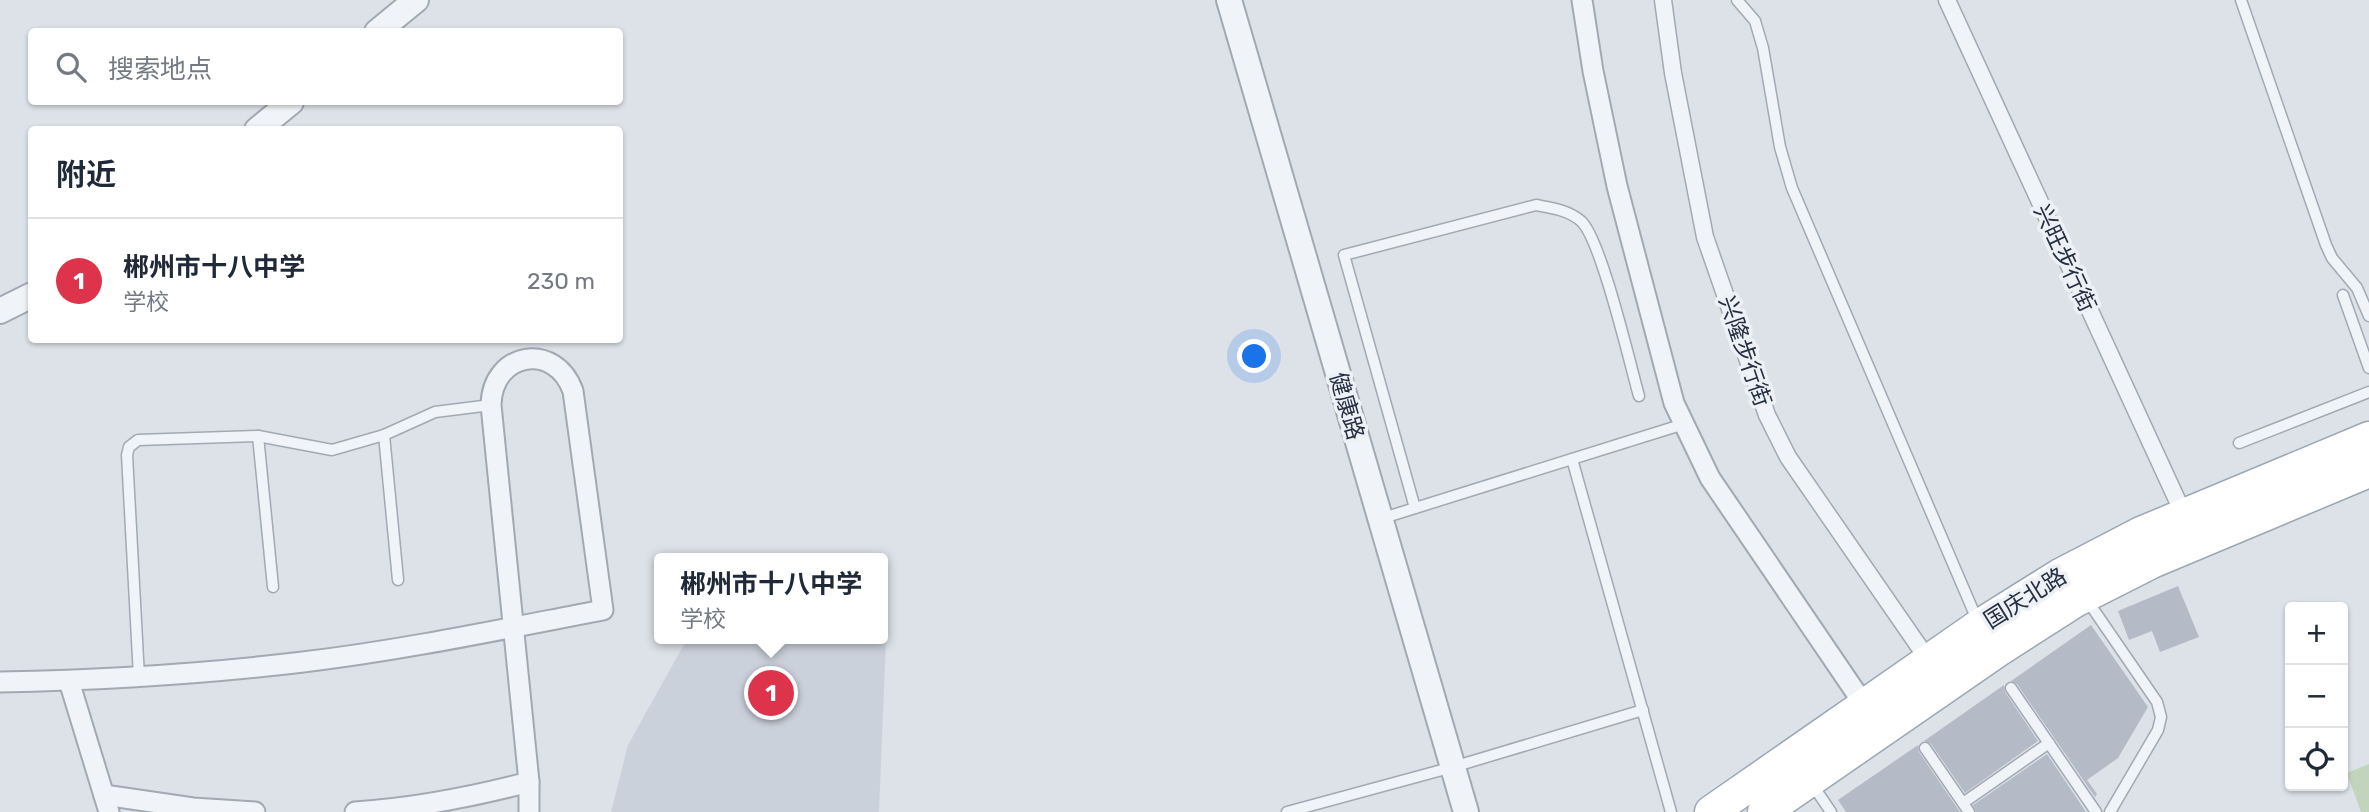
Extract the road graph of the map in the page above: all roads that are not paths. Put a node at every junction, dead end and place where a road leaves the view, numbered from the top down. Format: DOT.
graph roads {
  1 [pos="416,0"];
  2 [pos="1229,0"];
  3 [pos="1582,0"];
  4 [pos="1663,0"];
  5 [pos="1737,0"];
  6 [pos="1947,0"];
  7 [pos="2241,0"];
  8 [pos="382,28"];
  9 [pos="287,105"];
  10 [pos="262,126"];
  11 [pos="2343,295"];
  12 [pos="28,297"];
  13 [pos="0,311"];
  14 [pos="2369,316"];
  15 [pos="2369,368"];
  16 [pos="2369,391"];
  17 [pos="1639,396"];
  18 [pos="491,405"];
  19 [pos="1684,424"];
  20 [pos="384,435"];
  21 [pos="258,436"];
  22 [pos="2369,438"];
  23 [pos="2239,443"];
  24 [pos="1572,458"];
  25 [pos="2369,471"];
  26 [pos="1415,508"];
  27 [pos="2184,515"];
  28 [pos="1380,520"];
  29 [pos="398,580"];
  30 [pos="273,587"];
  31 [pos="2084,596"];
  32 [pos="1980,625"];
  33 [pos="514,627"];
  34 [pos="1929,661"];
  35 [pos="139,677"];
  36 [pos="69,681"];
  37 [pos="0,682"];
  38 [pos="2011,688"];
  39 [pos="1865,705"];
  40 [pos="1643,709"];
  41 [pos="2049,743"];
  42 [pos="1925,748"];
  43 [pos="1452,767"];
  44 [pos="1810,780"];
  45 [pos="529,782"];
  46 [pos="106,803"];
  47 [pos="1966,807"];
  48 [pos="2094,808"];
  49 [pos="255,812"];
  50 [pos="355,812"];
  51 [pos="529,812"];
  52 [pos="1287,812"];
  53 [pos="1466,812"];
  54 [pos="1671,812"];
  55 [pos="1711,812"];
  56 [pos="1764,812"];
  57 [pos="1831,812"];
  58 [pos="2110,812"];
  1 -- 8 [label="street"];
  2 -- 28 [label="street, 健康路"];
  3 -- 19 [label="street"];
  4 -- 34 [label="street, 兴隆步行街"];
  5 -- 32 [label="lane"];
  6 -- 27 [label="street, 兴旺步行街"];
  7 -- 14 [label="lane"];
  9 -- 10 [label="street"];
  11 -- 15 [label="lane"];
  12 -- 13 [label="street"];
  16 -- 23 [label="lane"];
  17 -- 26 [label="lane"];
  18 -- 20 [label="lane"];
  18 -- 33 [label="street"];
  18 -- 33 [label="street"];
  19 -- 24 [label="lane"];
  19 -- 39 [label="street"];
  20 -- 21 [label="lane"];
  20 -- 29 [label="lane"];
  21 -- 30 [label="lane"];
  21 -- 35 [label="lane"];
  22 -- 27 [label="main road, 国庆北路"];
  24 -- 26 [label="lane"];
  24 -- 40 [label="lane"];
  25 -- 31 [label="main road, 国庆北路"];
  26 -- 28 [label="lane"];
  27 -- 32 [label="main road, 国庆北路"];
  28 -- 43 [label="street, 健康路"];
  31 -- 44 [label="main road, 国庆北路"];
  31 -- 58 [label="lane"];
  32 -- 34 [label="main road, 国庆北路"];
  33 -- 35 [label="street"];
  33 -- 45 [label="street"];
  34 -- 39 [label="main road, 国庆北路"];
  35 -- 36 [label="street"];
  36 -- 37 [label="street"];
  36 -- 46 [label="street"];
  38 -- 41 [label="lane"];
  39 -- 55 [label="main road, 国庆北路"];
  40 -- 43 [label="lane"];
  40 -- 54 [label="lane"];
  41 -- 47 [label="lane"];
  41 -- 48 [label="lane"];
  42 -- 47 [label="lane"];
  43 -- 52 [label="lane"];
  43 -- 53 [label="street, 健康路"];
  44 -- 56 [label="main road, 国庆北路"];
  44 -- 57 [label="lane"];
  45 -- 50 [label="street"];
  45 -- 51 [label="street"];
  46 -- 49 [label="street"];
}
